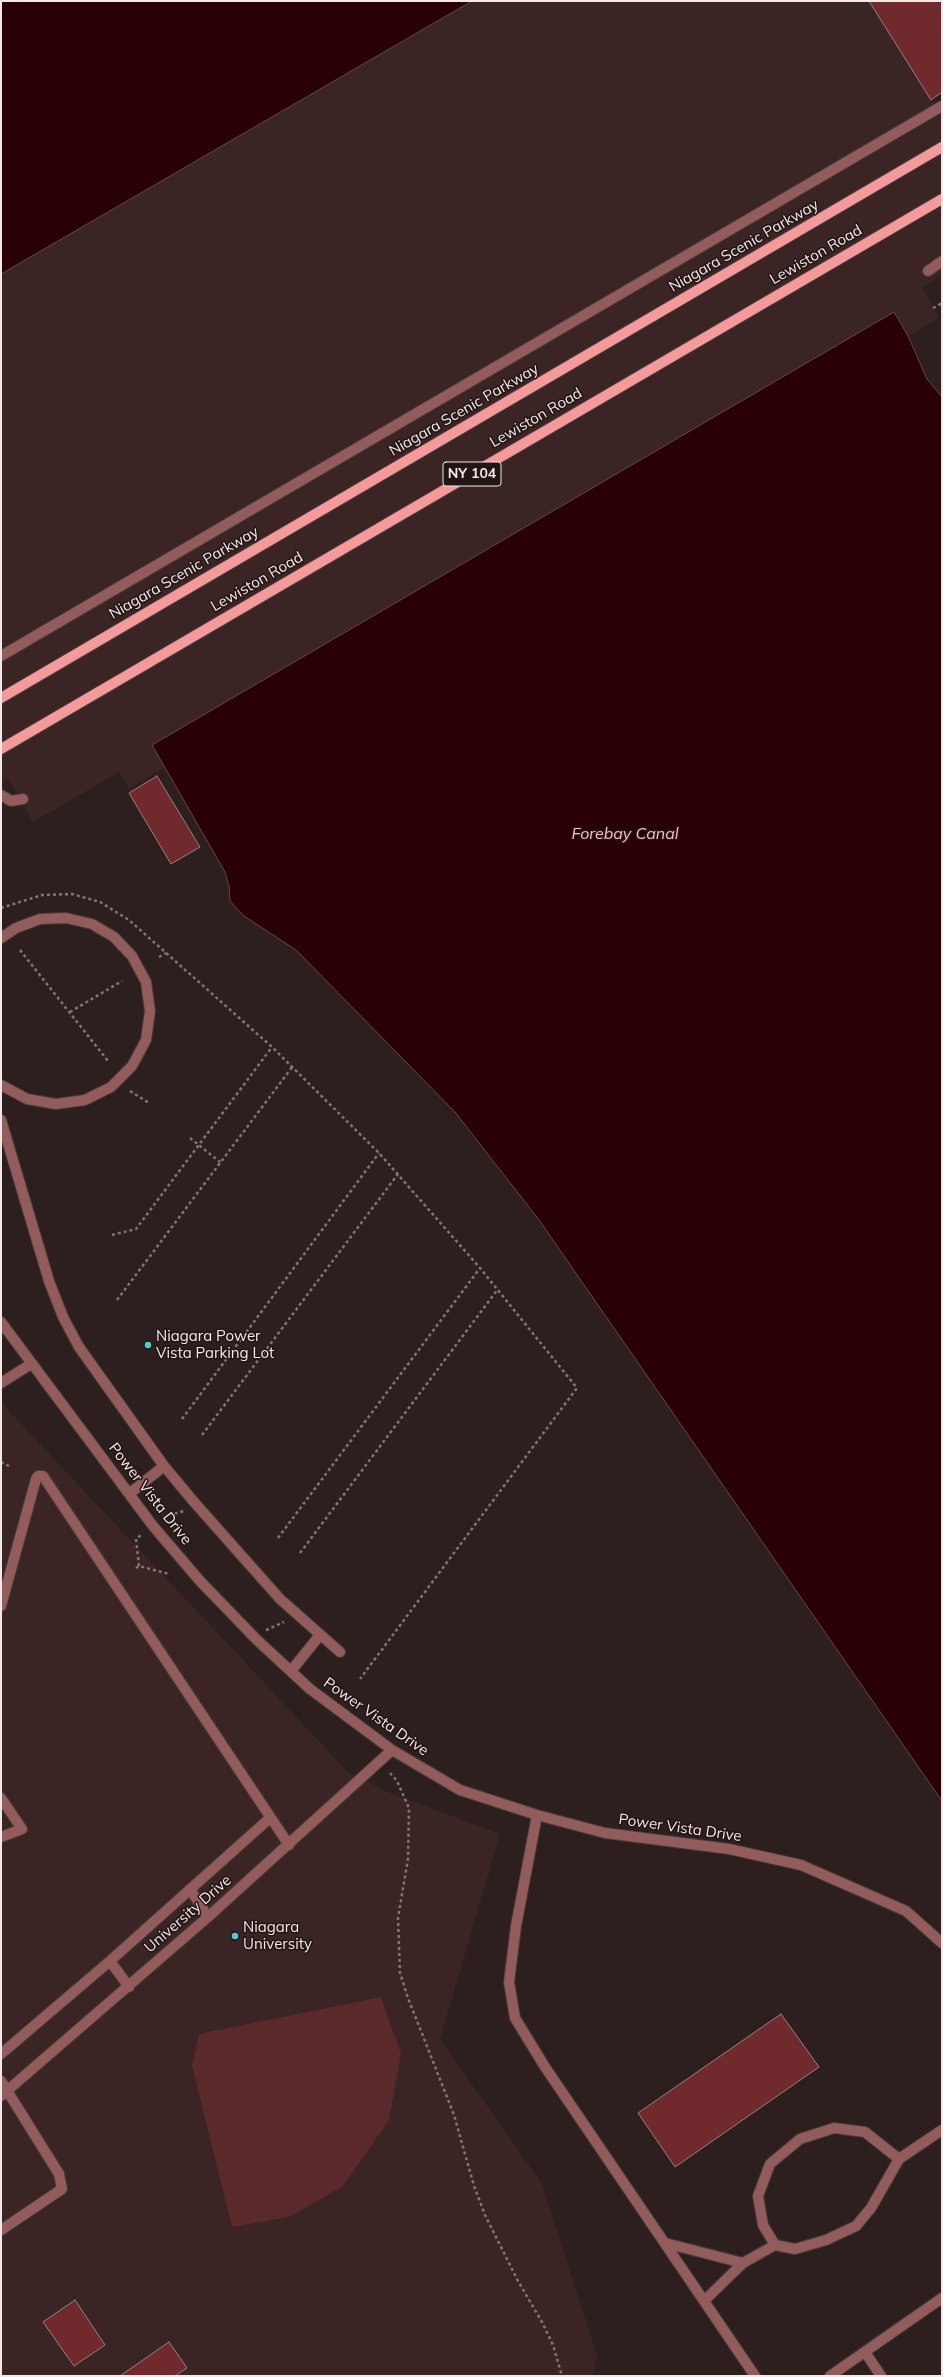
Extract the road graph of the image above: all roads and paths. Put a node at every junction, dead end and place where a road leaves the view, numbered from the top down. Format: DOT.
graph roads {
  1 [pos="942,106"];
  2 [pos="942,147"];
  3 [pos="942,198"];
  4 [pos="942,262"];
  5 [pos="928,270"];
  6 [pos="942,303"];
  7 [pos="933,308"];
  8 [pos="1,656"];
  9 [pos="1,698"];
  10 [pos="1,749"];
  11 [pos="1,795"];
  12 [pos="24,799"];
  13 [pos="1,908"];
  14 [pos="1,938"];
  15 [pos="20,950"];
  16 [pos="166,953"];
  17 [pos="159,957"];
  18 [pos="122,981"];
  19 [pos="70,1012"];
  20 [pos="272,1046"];
  21 [pos="108,1061"];
  22 [pos="293,1066"];
  23 [pos="1,1085"];
  24 [pos="130,1091"];
  25 [pos="149,1103"];
  26 [pos="1,1120"];
  27 [pos="190,1138"];
  28 [pos="199,1145"];
  29 [pos="379,1154"];
  30 [pos="221,1162"];
  31 [pos="398,1174"];
  32 [pos="112,1235"];
  33 [pos="480,1268"];
  34 [pos="498,1289"];
  35 [pos="117,1300"];
  36 [pos="1,1322"];
  37 [pos="31,1364"];
  38 [pos="1,1383"];
  39 [pos="182,1419"];
  40 [pos="202,1435"];
  41 [pos="1,1462"];
  42 [pos="9,1466"];
  43 [pos="164,1466"];
  44 [pos="129,1494"];
  45 [pos="186,1511"];
  46 [pos="163,1517"];
  47 [pos="145,1532"];
  48 [pos="278,1538"];
  49 [pos="300,1553"];
  50 [pos="169,1574"];
  51 [pos="1,1606"];
  52 [pos="288,1620"];
  53 [pos="265,1631"];
  54 [pos="320,1635"];
  55 [pos="340,1652"];
  56 [pos="291,1671"];
  57 [pos="360,1679"];
  58 [pos="392,1750"];
  59 [pos="390,1773"];
  60 [pos="1,1798"];
  61 [pos="537,1815"];
  62 [pos="270,1818"];
  63 [pos="1,1837"];
  64 [pos="289,1845"];
  65 [pos="190,1889"];
  66 [pos="208,1917"];
  67 [pos="942,1943"];
  68 [pos="110,1960"];
  69 [pos="129,1987"];
  70 [pos="1,2054"];
  71 [pos="1,2080"];
  72 [pos="5,2094"];
  73 [pos="942,2130"];
  74 [pos="899,2159"];
  75 [pos="1,2230"];
  76 [pos="665,2243"];
  77 [pos="775,2245"];
  78 [pos="743,2263"];
  79 [pos="942,2298"];
  80 [pos="705,2300"];
  81 [pos="864,2352"];
  82 [pos="562,2376"];
  83 [pos="755,2376"];
  84 [pos="830,2376"];
  85 [pos="881,2376"];
  1 -- 8 [label="street"];
  2 -- 9 [label="main road, Niagara Scenic Parkway"];
  3 -- 10 [label="main road, Lewiston Road / NY 104"];
  4 -- 5 [label="street"];
  6 -- 7 [label="path"];
  11 -- 12 [label="street"];
  13 -- 16 [label="path"];
  14 -- 23 [label="street"];
  15 -- 19 [label="path"];
  16 -- 17 [label="path"];
  16 -- 20 [label="path"];
  18 -- 19 [label="path"];
  19 -- 21 [label="path"];
  20 -- 22 [label="path"];
  20 -- 28 [label="path"];
  22 -- 29 [label="path"];
  22 -- 30 [label="path"];
  24 -- 25 [label="path"];
  26 -- 43 [label="street"];
  27 -- 28 [label="path"];
  28 -- 30 [label="path"];
  28 -- 32 [label="path"];
  29 -- 31 [label="path"];
  29 -- 39 [label="path"];
  30 -- 35 [label="path"];
  31 -- 33 [label="path"];
  31 -- 40 [label="path"];
  33 -- 34 [label="path"];
  33 -- 48 [label="path"];
  34 -- 49 [label="path"];
  34 -- 57 [label="path"];
  36 -- 37 [label="street, Power Vista Drive"];
  37 -- 38 [label="street"];
  37 -- 44 [label="street, Power Vista Drive"];
  41 -- 42 [label="path"];
  43 -- 44 [label="street"];
  43 -- 54 [label="street"];
  44 -- 56 [label="street, Power Vista Drive"];
  45 -- 46 [label="path"];
  47 -- 50 [label="path"];
  51 -- 62 [label="street"];
  52 -- 53 [label="path"];
  54 -- 55 [label="street"];
  54 -- 56 [label="street"];
  56 -- 58 [label="street, Power Vista Drive"];
  58 -- 61 [label="street, Power Vista Drive"];
  58 -- 64 [label="street, University Drive"];
  59 -- 82 [label="path"];
  60 -- 63 [label="street"];
  61 -- 67 [label="street, Power Vista Drive"];
  61 -- 76 [label="street"];
  62 -- 64 [label="street"];
  62 -- 65 [label="street"];
  64 -- 66 [label="street, University Drive"];
  65 -- 66 [label="street"];
  65 -- 68 [label="street"];
  66 -- 69 [label="street, University Drive"];
  68 -- 69 [label="street"];
  68 -- 70 [label="street"];
  69 -- 72 [label="street, University Drive"];
  71 -- 72 [label="street"];
  72 -- 75 [label="street"];
  73 -- 74 [label="street"];
  74 -- 77 [label="street"];
  74 -- 77 [label="street"];
  76 -- 78 [label="street"];
  76 -- 80 [label="street"];
  77 -- 78 [label="street"];
  78 -- 80 [label="street"];
  79 -- 81 [label="street"];
  80 -- 83 [label="street"];
  81 -- 84 [label="street"];
  81 -- 85 [label="street"];
}
